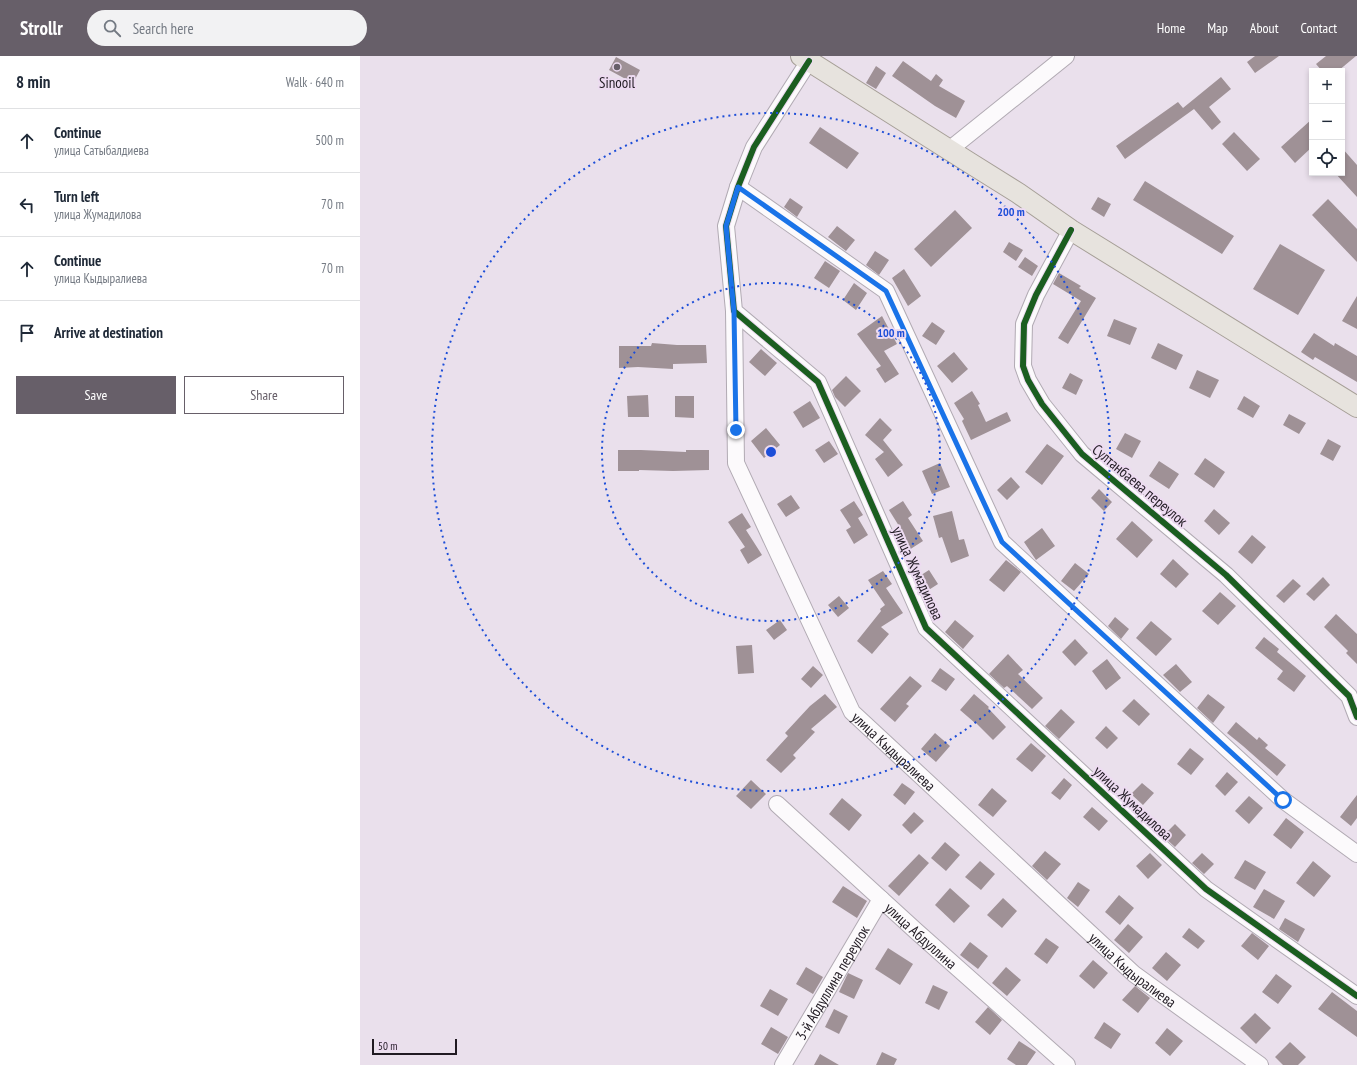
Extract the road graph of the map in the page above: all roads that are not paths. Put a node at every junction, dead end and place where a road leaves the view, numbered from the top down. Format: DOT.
graph roads {
  1 [pos="1066,56"];
  2 [pos="805,58"];
  3 [pos="949,150"];
  4 [pos="738,187"];
  5 [pos="1072,230"];
  6 [pos="734,312"];
  7 [pos="1357,406"];
  8 [pos="1357,717"];
  9 [pos="777,804"];
  10 [pos="1357,854"];
  11 [pos="881,900"];
  12 [pos="1357,996"];
  13 [pos="782,1065"];
  14 [pos="1067,1065"];
  15 [pos="1260,1065"];
  1 -- 3 [label="street"];
  2 -- 3 [label="main road"];
  2 -- 4 [label="street"];
  3 -- 5 [label="main road"];
  4 -- 6 [label="street"];
  4 -- 10 [label="street"];
  5 -- 7 [label="main road"];
  5 -- 8 [label="street, Султанбаева переулок"];
  6 -- 12 [label="street, улица Жумадилова"];
  6 -- 15 [label="street, улица Кыдыралиева"];
  9 -- 11 [label="street, улица Абдуллина"];
  11 -- 13 [label="street, 3-й Абдуллина переулок"];
  11 -- 14 [label="street, улица Абдуллина"];
}
